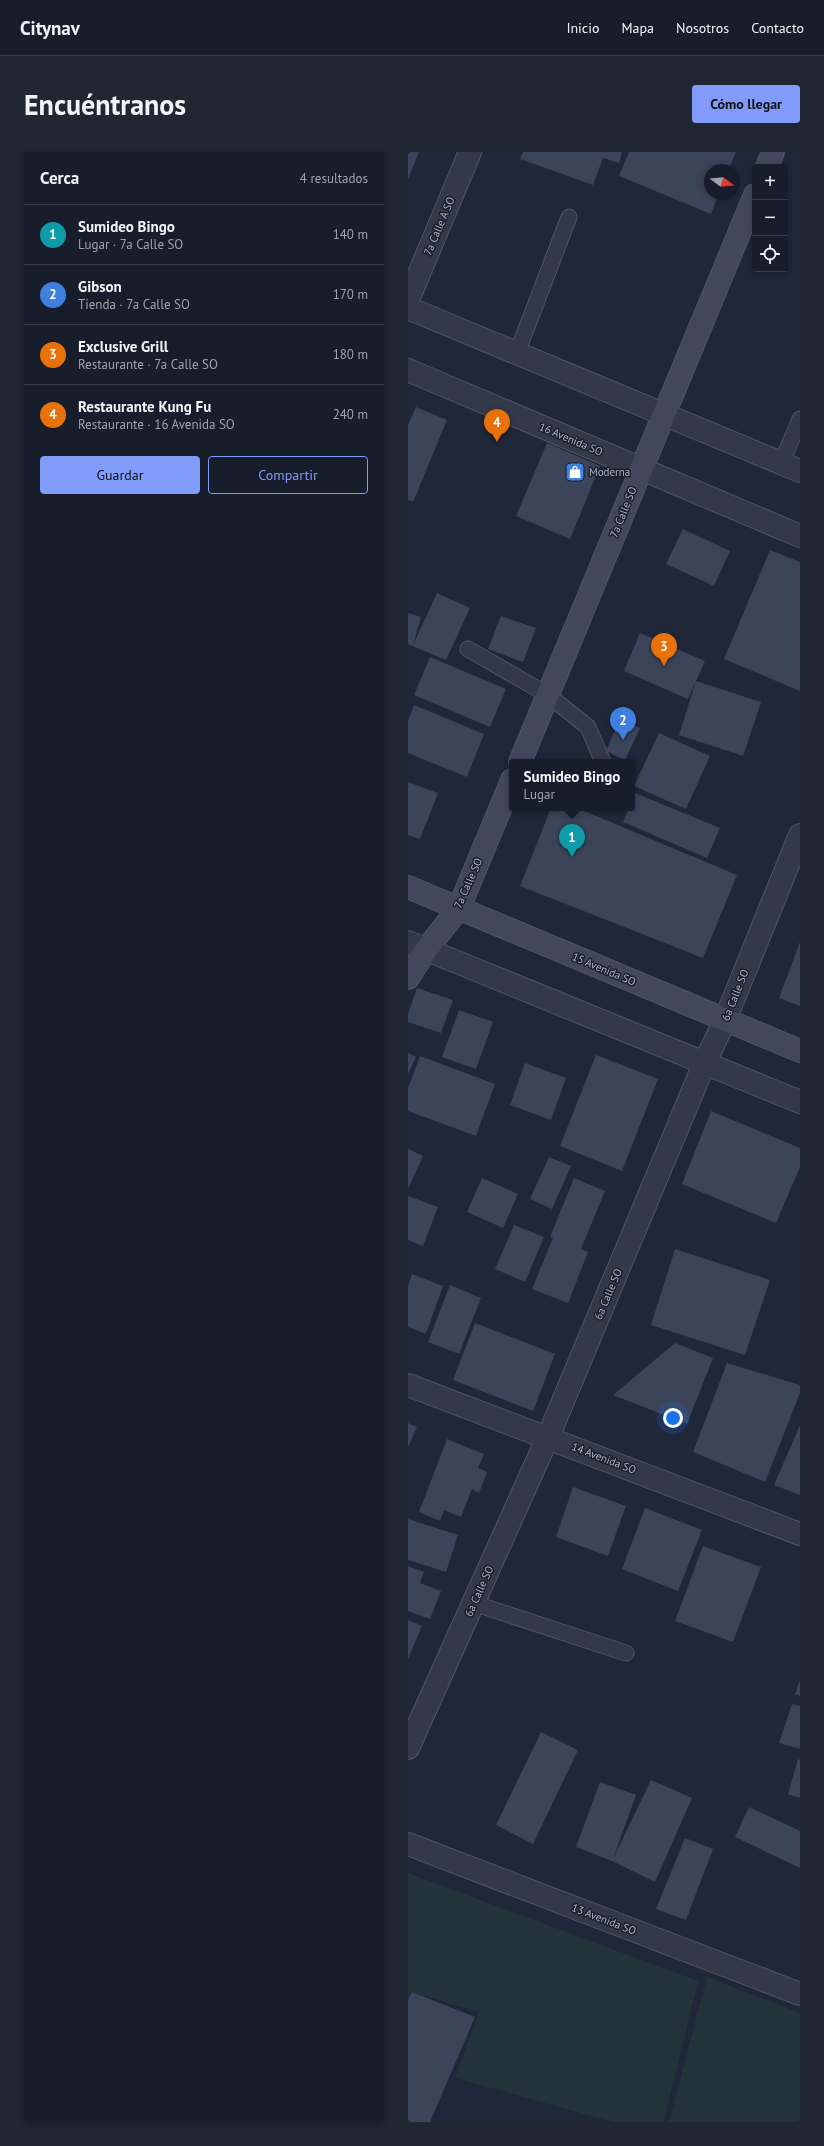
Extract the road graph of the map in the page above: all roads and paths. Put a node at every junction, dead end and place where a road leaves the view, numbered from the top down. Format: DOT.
graph roads {
  1 [pos="470,152"];
  2 [pos="773,152"];
  3 [pos="768,164"];
  4 [pos="753,200"];
  5 [pos="569,217"];
  6 [pos="408,300"];
  7 [pos="408,308"];
  8 [pos="517,353"];
  9 [pos="408,370"];
  10 [pos="664,414"];
  11 [pos="800,419"];
  12 [pos="791,468"];
  13 [pos="641,469"];
  14 [pos="800,536"];
  15 [pos="468,649"];
  16 [pos="548,695"];
  17 [pos="521,759"];
  18 [pos="602,759"];
  19 [pos="509,787"];
  20 [pos="800,835"];
  21 [pos="408,887"];
  22 [pos="459,908"];
  23 [pos="417,946"];
  24 [pos="408,978"];
  25 [pos="725,1020"];
  26 [pos="800,1051"];
  27 [pos="705,1062"];
  28 [pos="800,1102"];
  29 [pos="408,1385"];
  30 [pos="548,1437"];
  31 [pos="800,1534"];
  32 [pos="473,1603"];
  33 [pos="626,1652"];
  34 [pos="408,1748"];
  35 [pos="408,1844"];
  36 [pos="800,1994"];
  1 -- 6 [label="street, 7a Calle A SO"];
  2 -- 3 [label="main road"];
  4 -- 10 [label="main road, 7a Calle SO"];
  5 -- 8 [label="lane"];
  7 -- 8 [label="street"];
  8 -- 10 [label="street"];
  9 -- 13 [label="street, 16 Avenida SO"];
  10 -- 12 [label="street"];
  10 -- 13 [label="main road, 7a Calle SO"];
  11 -- 12 [label="lane"];
  13 -- 14 [label="street, 16 Avenida SO"];
  13 -- 16 [label="main road, 7a Calle SO"];
  15 -- 16 [label="lane"];
  16 -- 17 [label="main road, 7a Calle SO"];
  16 -- 18 [label="lane"];
  19 -- 22 [label="main road, 7a Calle SO"];
  20 -- 25 [label="street, 6a Calle SO"];
  21 -- 22 [label="main road, 15 Avenida SO"];
  22 -- 23 [label="main road, 7a Calle SO"];
  22 -- 25 [label="main road, 15 Avenida SO"];
  23 -- 24 [label="main road, 7a Calle SO"];
  23 -- 27 [label="street"];
  25 -- 26 [label="main road, 15 Avenida SO"];
  25 -- 27 [label="street, 6a Calle SO"];
  27 -- 28 [label="street"];
  27 -- 30 [label="street, 6a Calle SO"];
  29 -- 30 [label="street, 14 Avenida SO"];
  30 -- 31 [label="street, 14 Avenida SO"];
  30 -- 32 [label="street, 6a Calle SO"];
  32 -- 33 [label="lane"];
  32 -- 34 [label="street, 6a Calle SO"];
  35 -- 36 [label="street, 13 Avenida SO"];
}
